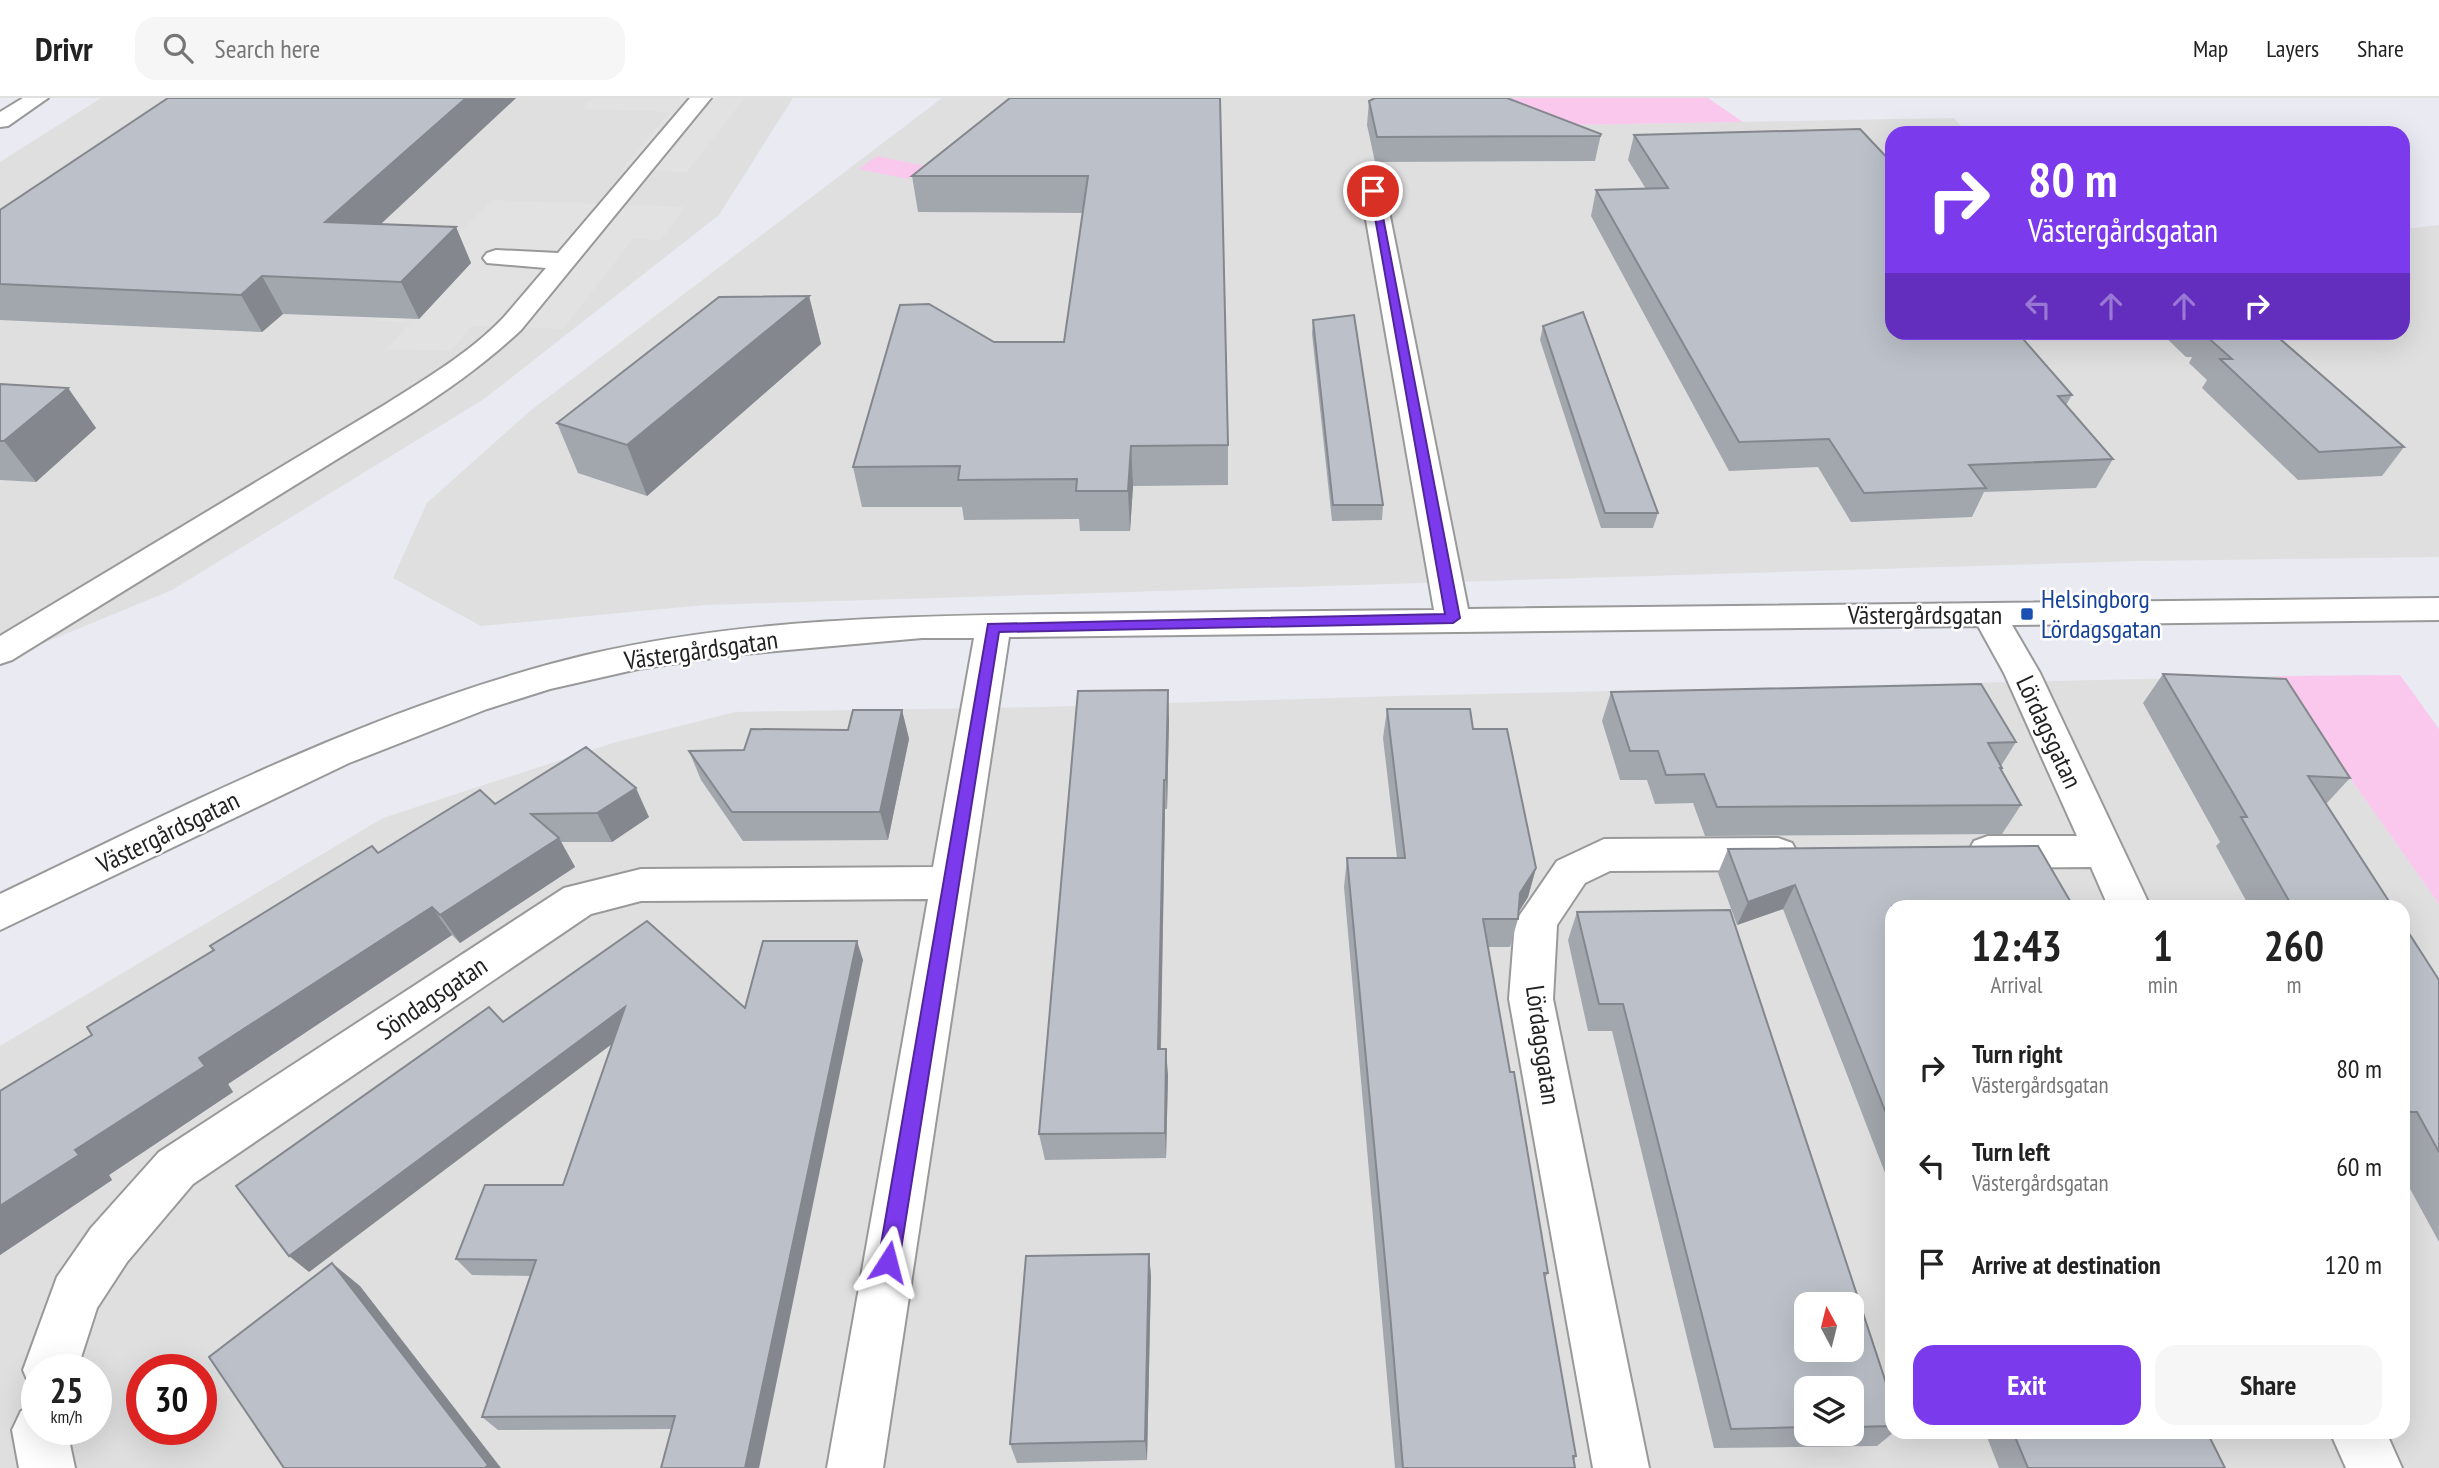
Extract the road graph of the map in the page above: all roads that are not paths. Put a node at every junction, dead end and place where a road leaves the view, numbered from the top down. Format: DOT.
graph roads {
  1 [pos="38,98"];
  2 [pos="701,98"];
  3 [pos="0,121"];
  4 [pos="1373,191"];
  5 [pos="496,258"];
  6 [pos="565,261"];
  7 [pos="2439,609"];
  8 [pos="1989,615"];
  9 [pos="1453,618"];
  10 [pos="993,627"];
  11 [pos="0,652"];
  12 [pos="2105,851"];
  13 [pos="1952,852"];
  14 [pos="1813,853"];
  15 [pos="949,883"];
  16 [pos="2126,900"];
  17 [pos="0,913"];
  18 [pos="55,1354"];
  19 [pos="2361,1439"];
  20 [pos="43,1445"];
  21 [pos="47,1468"];
  22 [pos="855,1468"];
  23 [pos="1621,1468"];
  24 [pos="2374,1468"];
  1 -- 3 [label="street"];
  2 -- 6 [label="street"];
  4 -- 9 [label="street"];
  5 -- 6 [label="street"];
  6 -- 11 [label="street"];
  7 -- 8 [label="street, Västergårdsgatan"];
  8 -- 9 [label="street, Västergårdsgatan"];
  8 -- 12 [label="street, Lördagsgatan"];
  9 -- 10 [label="street, Västergårdsgatan"];
  10 -- 15 [label="street"];
  10 -- 17 [label="street, Västergårdsgatan"];
  12 -- 13 [label="street"];
  12 -- 16 [label="street, Lördagsgatan"];
  14 -- 23 [label="street, Lördagsgatan"];
  15 -- 18 [label="street, Söndagsgatan"];
  15 -- 22 [label="street"];
  19 -- 24 [label="street"];
  20 -- 21 [label="street"];
}
